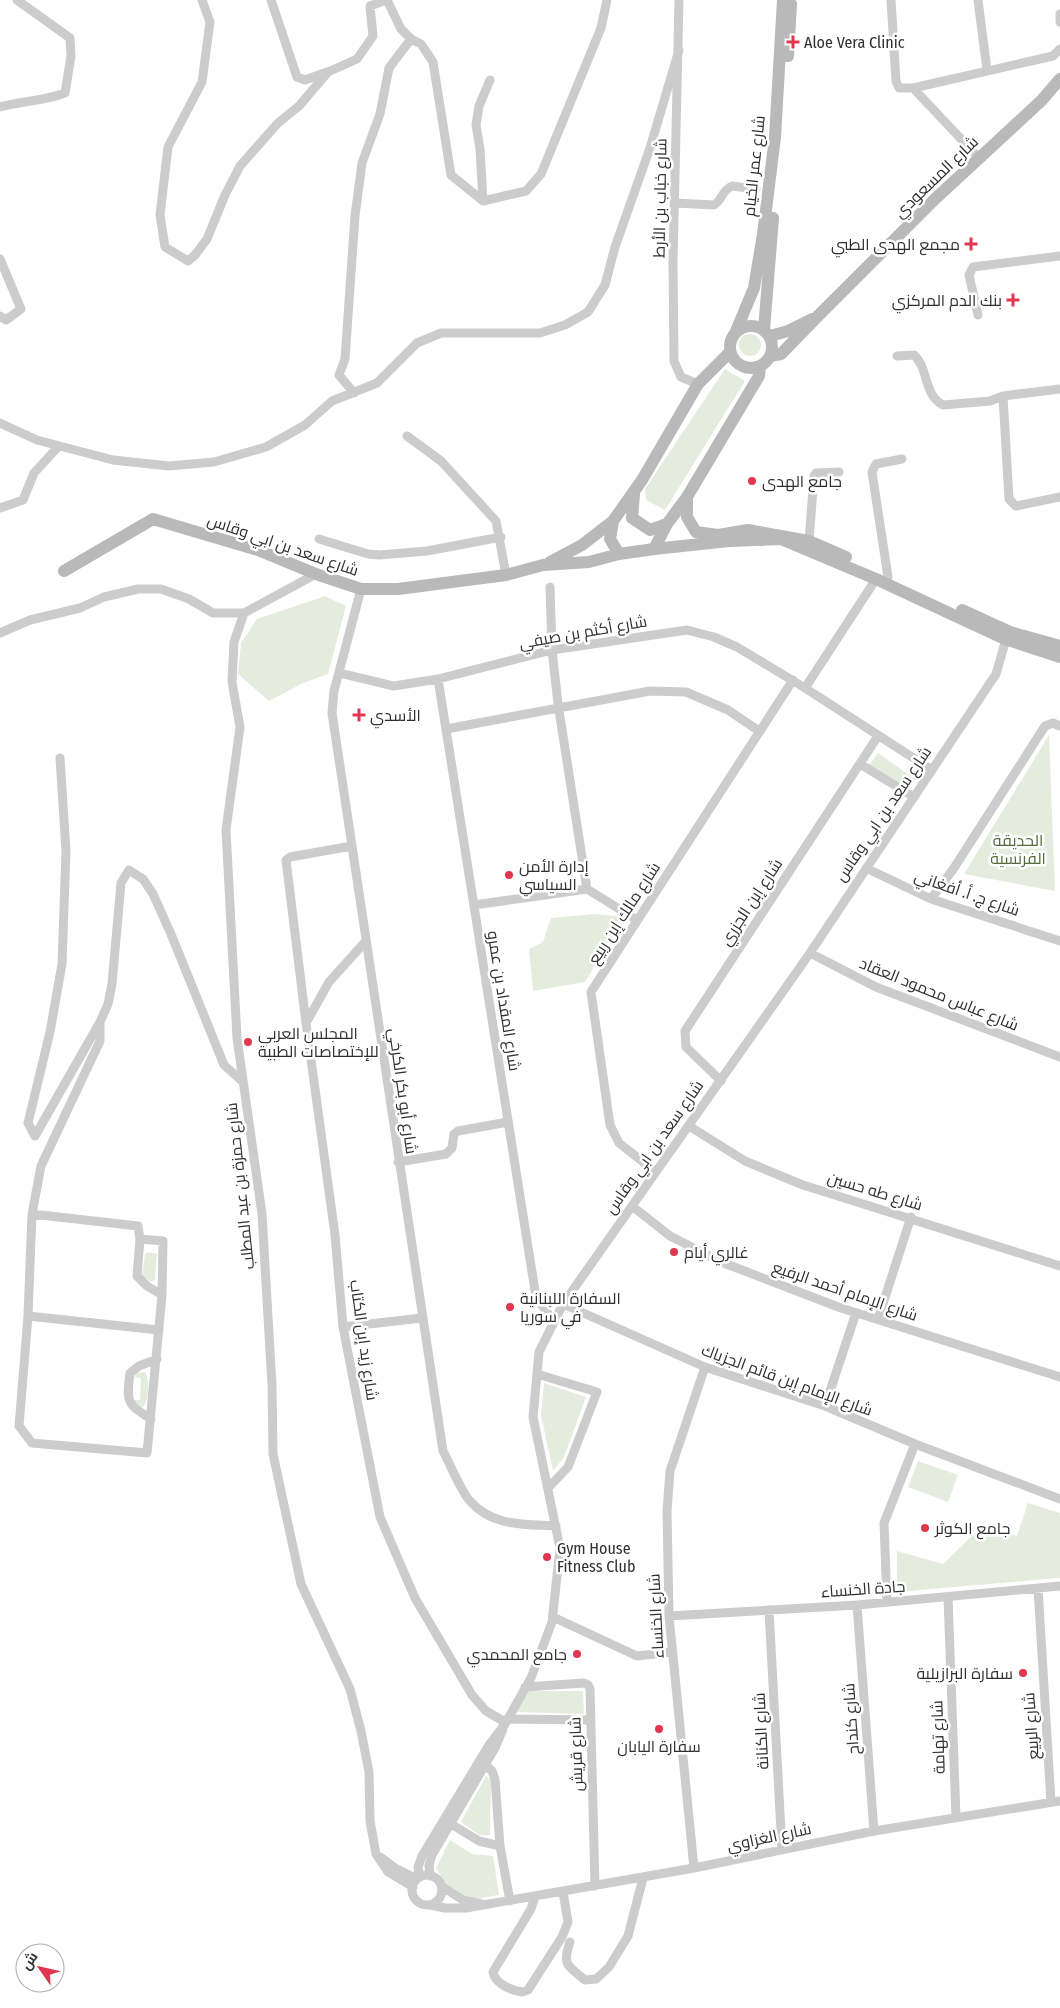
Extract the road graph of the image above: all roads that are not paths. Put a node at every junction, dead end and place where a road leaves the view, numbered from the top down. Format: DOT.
graph roads {
  1 [pos="17,0"];
  2 [pos="202,0"];
  3 [pos="270,0"];
  4 [pos="386,0"];
  5 [pos="607,0"];
  6 [pos="679,0"];
  7 [pos="783,0"];
  8 [pos="791,0"];
  9 [pos="891,0"];
  10 [pos="978,0"];
  11 [pos="1060,14"];
  12 [pos="1060,22"];
  13 [pos="411,39"];
  14 [pos="679,50"];
  15 [pos="1060,50"];
  16 [pos="987,70"];
  17 [pos="328,72"];
  18 [pos="1060,79"];
  19 [pos="490,80"];
  20 [pos="1060,87"];
  21 [pos="913,88"];
  22 [pos="1042,100"];
  23 [pos="0,107"];
  24 [pos="979,158"];
  25 [pos="756,189"];
  26 [pos="483,201"];
  27 [pos="675,203"];
  28 [pos="1060,256"];
  29 [pos="0,259"];
  30 [pos="978,315"];
  31 [pos="0,316"];
  32 [pos="817,317"];
  33 [pos="736,331"];
  34 [pos="767,333"];
  35 [pos="730,352"];
  36 [pos="770,356"];
  37 [pos="896,356"];
  38 [pos="760,366"];
  39 [pos="698,384"];
  40 [pos="1060,389"];
  41 [pos="354,393"];
  42 [pos="1003,396"];
  43 [pos="0,422"];
  44 [pos="407,436"];
  45 [pos="58,447"];
  46 [pos="902,459"];
  47 [pos="840,472"];
  48 [pos="635,492"];
  49 [pos="686,497"];
  50 [pos="1060,497"];
  51 [pos="0,508"];
  52 [pos="613,521"];
  53 [pos="667,524"];
  54 [pos="500,537"];
  55 [pos="319,539"];
  56 [pos="810,541"];
  57 [pos="654,549"];
  58 [pos="619,554"];
  59 [pos="543,565"];
  60 [pos="64,571"];
  61 [pos="316,574"];
  62 [pos="506,575"];
  63 [pos="882,578"];
  64 [pos="550,586"];
  65 [pos="362,589"];
  66 [pos="244,613"];
  67 [pos="0,633"];
  68 [pos="1008,636"];
  69 [pos="1060,646"];
  70 [pos="552,650"];
  71 [pos="1060,657"];
  72 [pos="340,673"];
  73 [pos="438,679"];
  74 [pos="793,680"];
  75 [pos="805,688"];
  76 [pos="559,706"];
  77 [pos="1060,726"];
  78 [pos="446,729"];
  79 [pos="759,731"];
  80 [pos="878,736"];
  81 [pos="60,758"];
  82 [pos="860,764"];
  83 [pos="932,770"];
  84 [pos="914,797"];
  85 [pos="352,846"];
  86 [pos="866,868"];
  87 [pos="587,889"];
  88 [pos="931,899"];
  89 [pos="474,904"];
  90 [pos="637,920"];
  91 [pos="1060,941"];
  92 [pos="366,942"];
  93 [pos="810,953"];
  94 [pos="100,1022"];
  95 [pos="306,1023"];
  96 [pos="1060,1057"];
  97 [pos="721,1081"];
  98 [pos="243,1082"];
  99 [pos="508,1122"];
  100 [pos="689,1126"];
  101 [pos="398,1162"];
  102 [pos="656,1172"];
  103 [pos="632,1206"];
  104 [pos="32,1214"];
  105 [pos="911,1217"];
  106 [pos="140,1239"];
  107 [pos="1060,1266"];
  108 [pos="162,1294"];
  109 [pos="563,1304"];
  110 [pos="856,1313"];
  111 [pos="28,1316"];
  112 [pos="422,1318"];
  113 [pos="878,1319"];
  114 [pos="554,1322"];
  115 [pos="343,1327"];
  116 [pos="159,1330"];
  117 [pos="157,1359"];
  118 [pos="705,1367"];
  119 [pos="537,1374"];
  120 [pos="1060,1378"];
  121 [pos="825,1406"];
  122 [pos="151,1419"];
  123 [pos="915,1444"];
  124 [pos="548,1488"];
  125 [pos="1060,1499"];
  126 [pos="556,1526"];
  127 [pos="1060,1586"];
  128 [pos="1038,1588"];
  129 [pos="948,1597"];
  130 [pos="887,1602"];
  131 [pos="857,1605"];
  132 [pos="769,1610"];
  133 [pos="669,1616"];
  134 [pos="553,1617"];
  135 [pos="672,1652"];
  136 [pos="525,1688"];
  137 [pos="590,1720"];
  138 [pos="506,1722"];
  139 [pos="485,1765"];
  140 [pos="1056,1801"];
  141 [pos="956,1817"];
  142 [pos="451,1824"];
  143 [pos="874,1831"];
  144 [pos="500,1846"];
  145 [pos="782,1850"];
  146 [pos="694,1868"];
  147 [pos="430,1876"];
  148 [pos="643,1878"];
  149 [pos="416,1881"];
  150 [pos="441,1886"];
  151 [pos="595,1886"];
  152 [pos="563,1892"];
  153 [pos="535,1897"];
  154 [pos="510,1901"];
  155 [pos="430,1904"];
  156 [pos="484,1905"];
  157 [pos="570,1942"];
  1 -- 23 [label="street"];
  2 -- 17 [label="street"];
  3 -- 17 [label="street"];
  4 -- 13 [label="street"];
  4 -- 17 [label="street"];
  5 -- 26 [label="street"];
  6 -- 14 [label="street, شارع خباب بن الأرط"];
  7 -- 33 [label="street, شارع عمر الخيام"];
  8 -- 34 [label="street, شارع عمر الخيام"];
  9 -- 21 [label="street"];
  10 -- 16 [label="street"];
  11 -- 12 [label="street"];
  13 -- 26 [label="street"];
  13 -- 41 [label="street"];
  14 -- 27 [label="street, شارع خباب بن الأرط"];
  14 -- 41 [label="street"];
  15 -- 16 [label="street"];
  16 -- 21 [label="street"];
  18 -- 22 [label="street, شارع المسعودي"];
  19 -- 26 [label="street"];
  20 -- 22 [label="street"];
  21 -- 24 [label="street"];
  22 -- 24 [label="street, شارع المسعودي"];
  24 -- 32 [label="street, شارع المسعودي"];
  25 -- 27 [label="street"];
  27 -- 39 [label="street, شارع خباب بن الأرط"];
  28 -- 30 [label="street"];
  29 -- 31 [label="street"];
  32 -- 34 [label="street"];
  32 -- 36 [label="street, شارع المسعودي"];
  33 -- 34 [label="street"];
  33 -- 35 [label="street"];
  34 -- 36 [label="street"];
  35 -- 38 [label="street"];
  35 -- 39 [label="street"];
  36 -- 38 [label="street"];
  37 -- 42 [label="street"];
  38 -- 49 [label="street"];
  39 -- 48 [label="street"];
  40 -- 42 [label="street"];
  41 -- 45 [label="street"];
  42 -- 50 [label="street"];
  43 -- 45 [label="street"];
  44 -- 54 [label="street"];
  45 -- 51 [label="street"];
  46 -- 63 [label="street"];
  47 -- 56 [label="street"];
  48 -- 52 [label="street"];
  48 -- 53 [label="street"];
  49 -- 53 [label="street"];
  49 -- 56 [label="street, شارع سعد بن ابي وقاس"];
  52 -- 58 [label="street"];
  52 -- 59 [label="street"];
  53 -- 57 [label="street"];
  54 -- 55 [label="street"];
  54 -- 62 [label="street"];
  56 -- 63 [label="street, شارع سعد بن ابي وقاس"];
  57 -- 58 [label="street, شارع سعد بن ابي وقاس"];
  57 -- 63 [label="street, شارع سعد بن ابي وقاس"];
  58 -- 59 [label="street, شارع سعد بن ابي وقاس"];
  59 -- 62 [label="street, شارع سعد بن ابي وقاس"];
  60 -- 61 [label="street, شارع سعد بن ابي وقاس"];
  61 -- 65 [label="street, شارع سعد بن ابي وقاس"];
  61 -- 66 [label="street"];
  62 -- 65 [label="street, شارع سعد بن ابي وقاس"];
  63 -- 68 [label="street, شارع سعد بن ابي وقاس"];
  63 -- 75 [label="street"];
  64 -- 70 [label="street"];
  65 -- 72 [label="street, شارع أبو بكر الكرخي"];
  66 -- 67 [label="street"];
  66 -- 98 [label="street, شارع حمزة بن عبد المطلب"];
  68 -- 69 [label="street, شارع سعد بن ابي وقاس"];
  68 -- 71 [label="street, شارع سعد بن ابي وقاس"];
  68 -- 83 [label="street, شارع سعد بن ابي وقاس"];
  70 -- 73 [label="street, شارع أكثم بن صيفي"];
  70 -- 74 [label="street, شارع أكثم بن صيفي"];
  70 -- 76 [label="street"];
  72 -- 73 [label="street, شارع أكثم بن صيفي"];
  72 -- 85 [label="street, شارع أبو بكر الكرخي"];
  73 -- 78 [label="street, شارع المقداد بن عمرو"];
  74 -- 75 [label="street, شارع أكثم بن صيفي"];
  74 -- 79 [label="street, شارع مالك إبن ربيع"];
  75 -- 80 [label="street, شارع أكثم بن صيفي"];
  76 -- 78 [label="street"];
  76 -- 79 [label="street"];
  76 -- 87 [label="street"];
  77 -- 88 [label="street"];
  78 -- 89 [label="street, شارع المقداد بن عمرو"];
  79 -- 90 [label="street, شارع مالك إبن ربيع"];
  80 -- 82 [label="street, شارع إبن الجزري"];
  80 -- 83 [label="street, شارع أكثم بن صيفي"];
  81 -- 94 [label="street"];
  82 -- 84 [label="street"];
  82 -- 97 [label="street, شارع إبن الجزري"];
  83 -- 84 [label="street, شارع سعد بن ابي وقاس"];
  84 -- 86 [label="street, شارع سعد بن ابي وقاس"];
  85 -- 92 [label="street, شارع أبو بكر الكرخي"];
  85 -- 95 [label="street, شارع زيد إبن الكتاب"];
  86 -- 88 [label="street, شارع ج. أ. أفغاني"];
  86 -- 93 [label="street, شارع سعد بن ابي وقاس"];
  87 -- 89 [label="street"];
  87 -- 90 [label="street"];
  88 -- 91 [label="street, شارع ج. أ. أفغاني"];
  89 -- 99 [label="street, شارع المقداد بن عمرو"];
  90 -- 102 [label="street, شارع مالك إبن ربيع"];
  92 -- 95 [label="street"];
  92 -- 101 [label="street, شارع أبو بكر الكرخي"];
  93 -- 96 [label="street, شارع عباس محمود العقاد"];
  93 -- 97 [label="street, شارع سعد بن ابي وقاس"];
  94 -- 98 [label="street"];
  94 -- 104 [label="street"];
  95 -- 115 [label="street, شارع زيد إبن الكتاب"];
  97 -- 100 [label="street, شارع سعد بن ابي وقاس"];
  98 -- 149 [label="street, شارع حمزة بن عبد المطلب"];
  99 -- 101 [label="street"];
  99 -- 114 [label="street, شارع المقداد بن عمرو"];
  100 -- 102 [label="street, شارع سعد بن ابي وقاس"];
  100 -- 105 [label="street, شارع طه حسين"];
  101 -- 112 [label="street, شارع أبو بكر الكرخي"];
  102 -- 103 [label="street, شارع سعد بن ابي وقاس"];
  103 -- 109 [label="street, شارع سعد بن ابي وقاس"];
  103 -- 110 [label="street, شارع الإمام أحمد الرفيع"];
  104 -- 106 [label="street"];
  104 -- 111 [label="street"];
  105 -- 107 [label="street, شارع طه حسين"];
  105 -- 113 [label="street"];
  106 -- 108 [label="street"];
  106 -- 108 [label="street"];
  108 -- 116 [label="street"];
  109 -- 114 [label="street, شارع سعد بن ابي وقاس"];
  109 -- 118 [label="street, شارع الإمام إبن قائم الجزياك"];
  110 -- 113 [label="street, شارع الإمام أحمد الرفيع"];
  110 -- 121 [label="street"];
  111 -- 116 [label="street"];
  111 -- 122 [label="street"];
  112 -- 115 [label="street"];
  112 -- 126 [label="street, شارع أبو بكر الكرخي"];
  113 -- 120 [label="street, شارع الإمام أحمد الرفيع"];
  114 -- 119 [label="street, شارع سعد بن ابي وقاس"];
  115 -- 138 [label="street, شارع زيد إبن الكتاب"];
  116 -- 117 [label="street"];
  117 -- 122 [label="street"];
  117 -- 122 [label="street"];
  118 -- 121 [label="street, شارع الإمام إبن قائم الجزياك"];
  118 -- 133 [label="street, شارع الخنساء"];
  119 -- 124 [label="street, شارع سعد بن ابي وقاس"];
  119 -- 124 [label="street"];
  121 -- 123 [label="street, شارع الإمام إبن قائم الجزياك"];
  123 -- 125 [label="street, شارع الإمام إبن قائم الجزياك"];
  123 -- 130 [label="street"];
  124 -- 126 [label="street, شارع سعد بن ابي وقاس"];
  126 -- 134 [label="street, شارع سعد بن ابي وقاس"];
  127 -- 128 [label="street, جادة الخنساء"];
  128 -- 129 [label="street, جادة الخنساء"];
  128 -- 140 [label="street, شارع الربيع"];
  129 -- 130 [label="street, جادة الخنساء"];
  129 -- 141 [label="street, شارع تهامة"];
  130 -- 131 [label="street, جادة الخنساء"];
  131 -- 132 [label="street, جادة الخنساء"];
  131 -- 143 [label="street, شارع كنداح"];
  132 -- 133 [label="street, جادة الخنساء"];
  132 -- 145 [label="street, شارع الكنانة"];
  133 -- 135 [label="street, شارع الخنساء"];
  134 -- 135 [label="street"];
  134 -- 136 [label="street, شارع سعد بن ابي وقاس"];
  135 -- 146 [label="street, شارع الخنساء"];
  136 -- 137 [label="street, شارع قريش"];
  136 -- 138 [label="street, شارع سعد بن ابي وقاس"];
  137 -- 138 [label="street"];
  137 -- 151 [label="street, شارع قريش"];
  138 -- 139 [label="street, شارع سعد بن ابي وقاس"];
  138 -- 149 [label="street, شارع سعد بن ابي وقاس"];
  139 -- 142 [label="street, شارع سعد بن ابي وقاس"];
  139 -- 144 [label="street"];
  140 -- 141 [label="street, شارع الغزاوي"];
  141 -- 143 [label="street, شارع الغزاوي"];
  142 -- 144 [label="street"];
  142 -- 147 [label="street, شارع سعد بن ابي وقاس"];
  143 -- 145 [label="street, شارع الغزاوي"];
  144 -- 154 [label="street"];
  145 -- 146 [label="street, شارع الغزاوي"];
  146 -- 148 [label="street, شارع الغزاوي"];
  147 -- 149 [label="street"];
  147 -- 150 [label="street"];
  148 -- 151 [label="street, شارع الغزاوي"];
  148 -- 157 [label="street"];
  149 -- 155 [label="street"];
  150 -- 155 [label="street"];
  150 -- 156 [label="street, شارع الغزاوي"];
  151 -- 152 [label="street, شارع الغزاوي"];
  152 -- 153 [label="street, شارع الغزاوي"];
  152 -- 153 [label="street"];
  153 -- 154 [label="street, شارع الغزاوي"];
  154 -- 156 [label="street, شارع الغزاوي"];
  155 -- 156 [label="street, شارع الغزاوي"];
}
